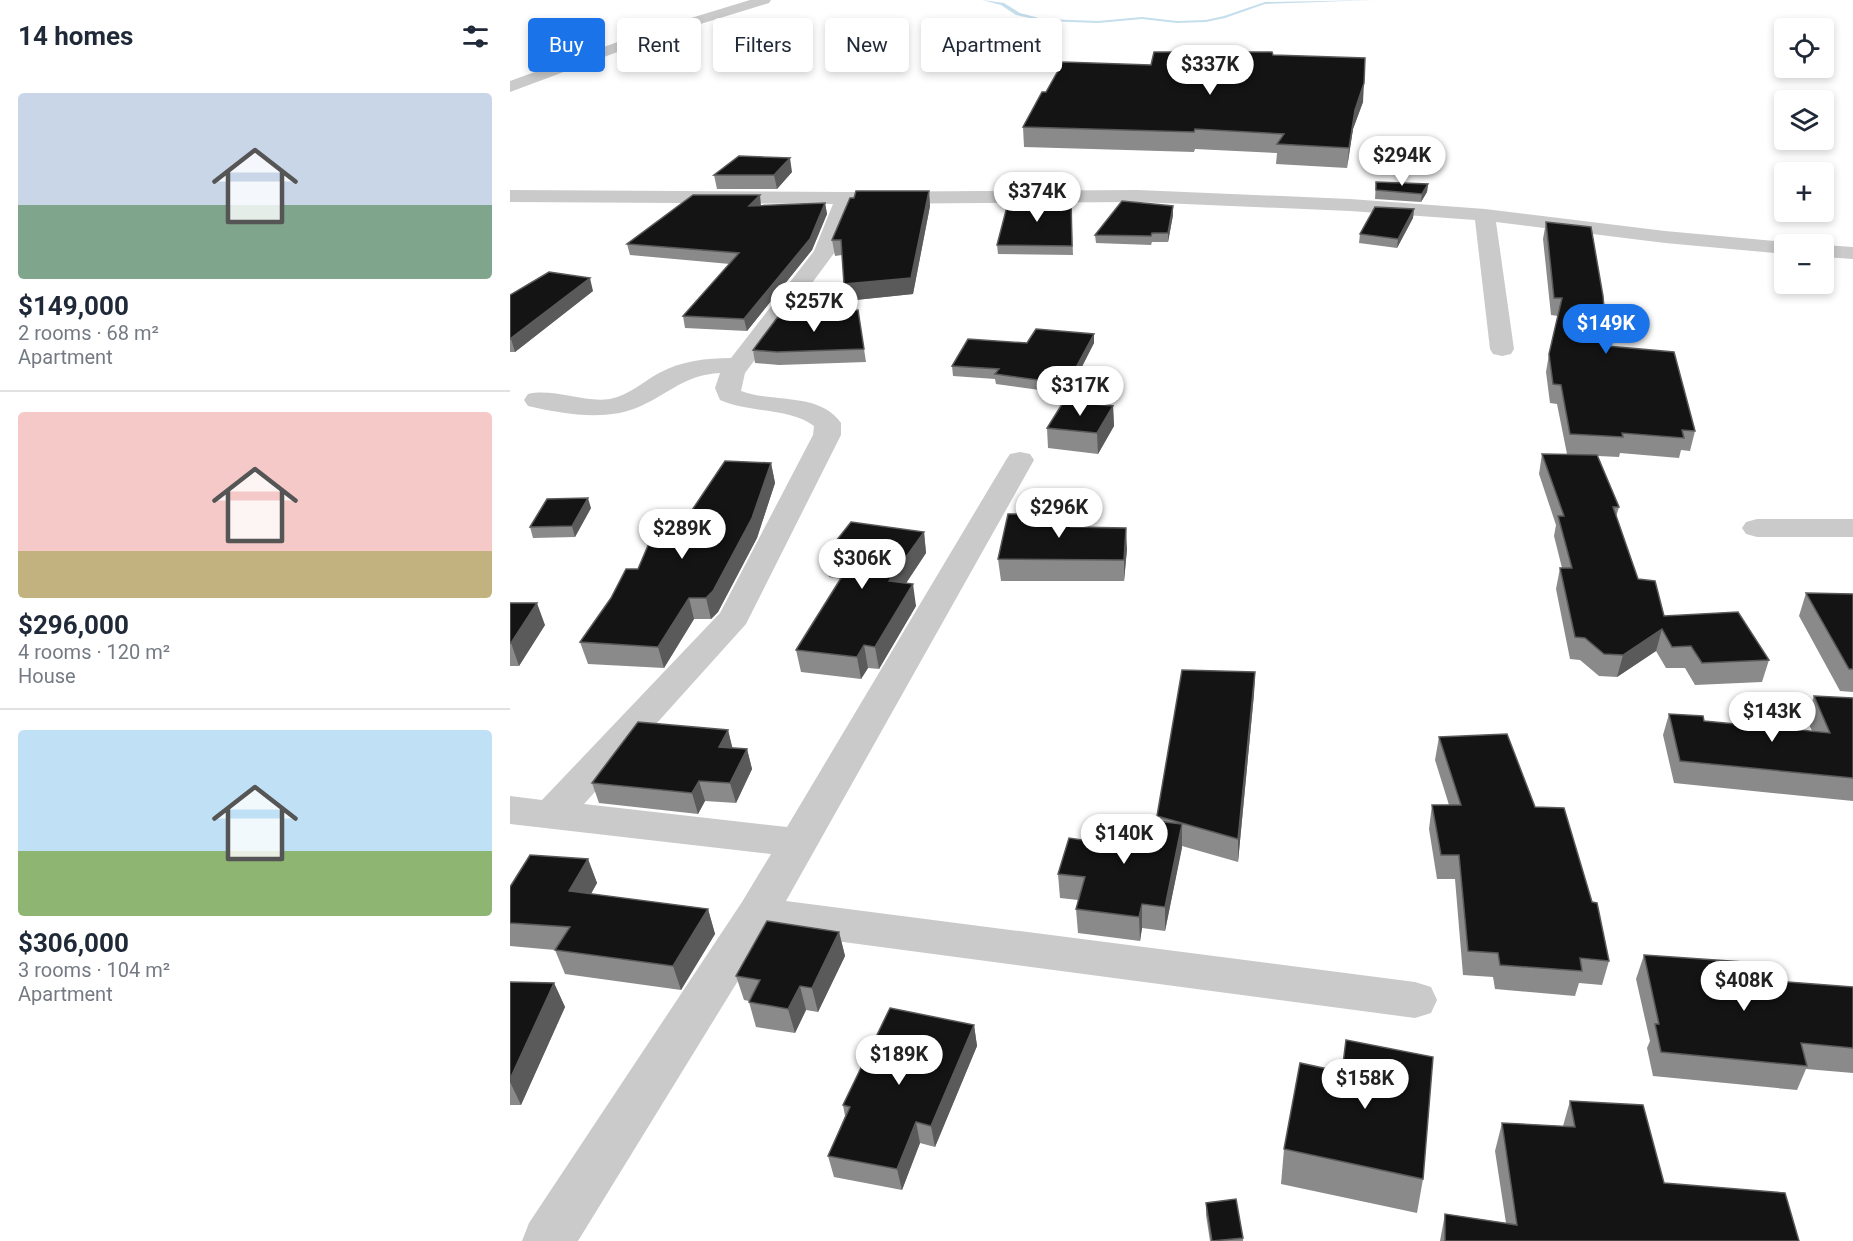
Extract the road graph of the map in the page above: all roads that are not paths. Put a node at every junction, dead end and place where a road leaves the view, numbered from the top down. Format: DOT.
graph roads {
  1 [pos="764,0"];
  2 [pos="510,87"];
  3 [pos="510,196"];
  4 [pos="845,198"];
  5 [pos="1485,215"];
  6 [pos="1774,247"];
  7 [pos="1834,252"];
  8 [pos="1853,253"];
  9 [pos="1502,349"];
  10 [pos="738,365"];
  11 [pos="537,400"];
  12 [pos="1020,460"];
  13 [pos="1757,528"];
  14 [pos="1853,528"];
  15 [pos="510,810"];
  16 [pos="552,814"];
  17 [pos="799,843"];
  18 [pos="756,914"];
  19 [pos="1415,999"];
  20 [pos="548,1241"];
  1 -- 2 [label="street"];
  3 -- 4 [label="street"];
  4 -- 5 [label="street"];
  4 -- 10 [label="street"];
  5 -- 6 [label="street"];
  5 -- 9 [label="street"];
  7 -- 8 [label="street"];
  10 -- 11 [label="street"];
  10 -- 16 [label="street"];
  12 -- 17 [label="street"];
  13 -- 14 [label="street"];
  15 -- 16 [label="street"];
  16 -- 17 [label="street"];
  17 -- 18 [label="street"];
  18 -- 19 [label="street"];
  18 -- 20 [label="street"];
}
